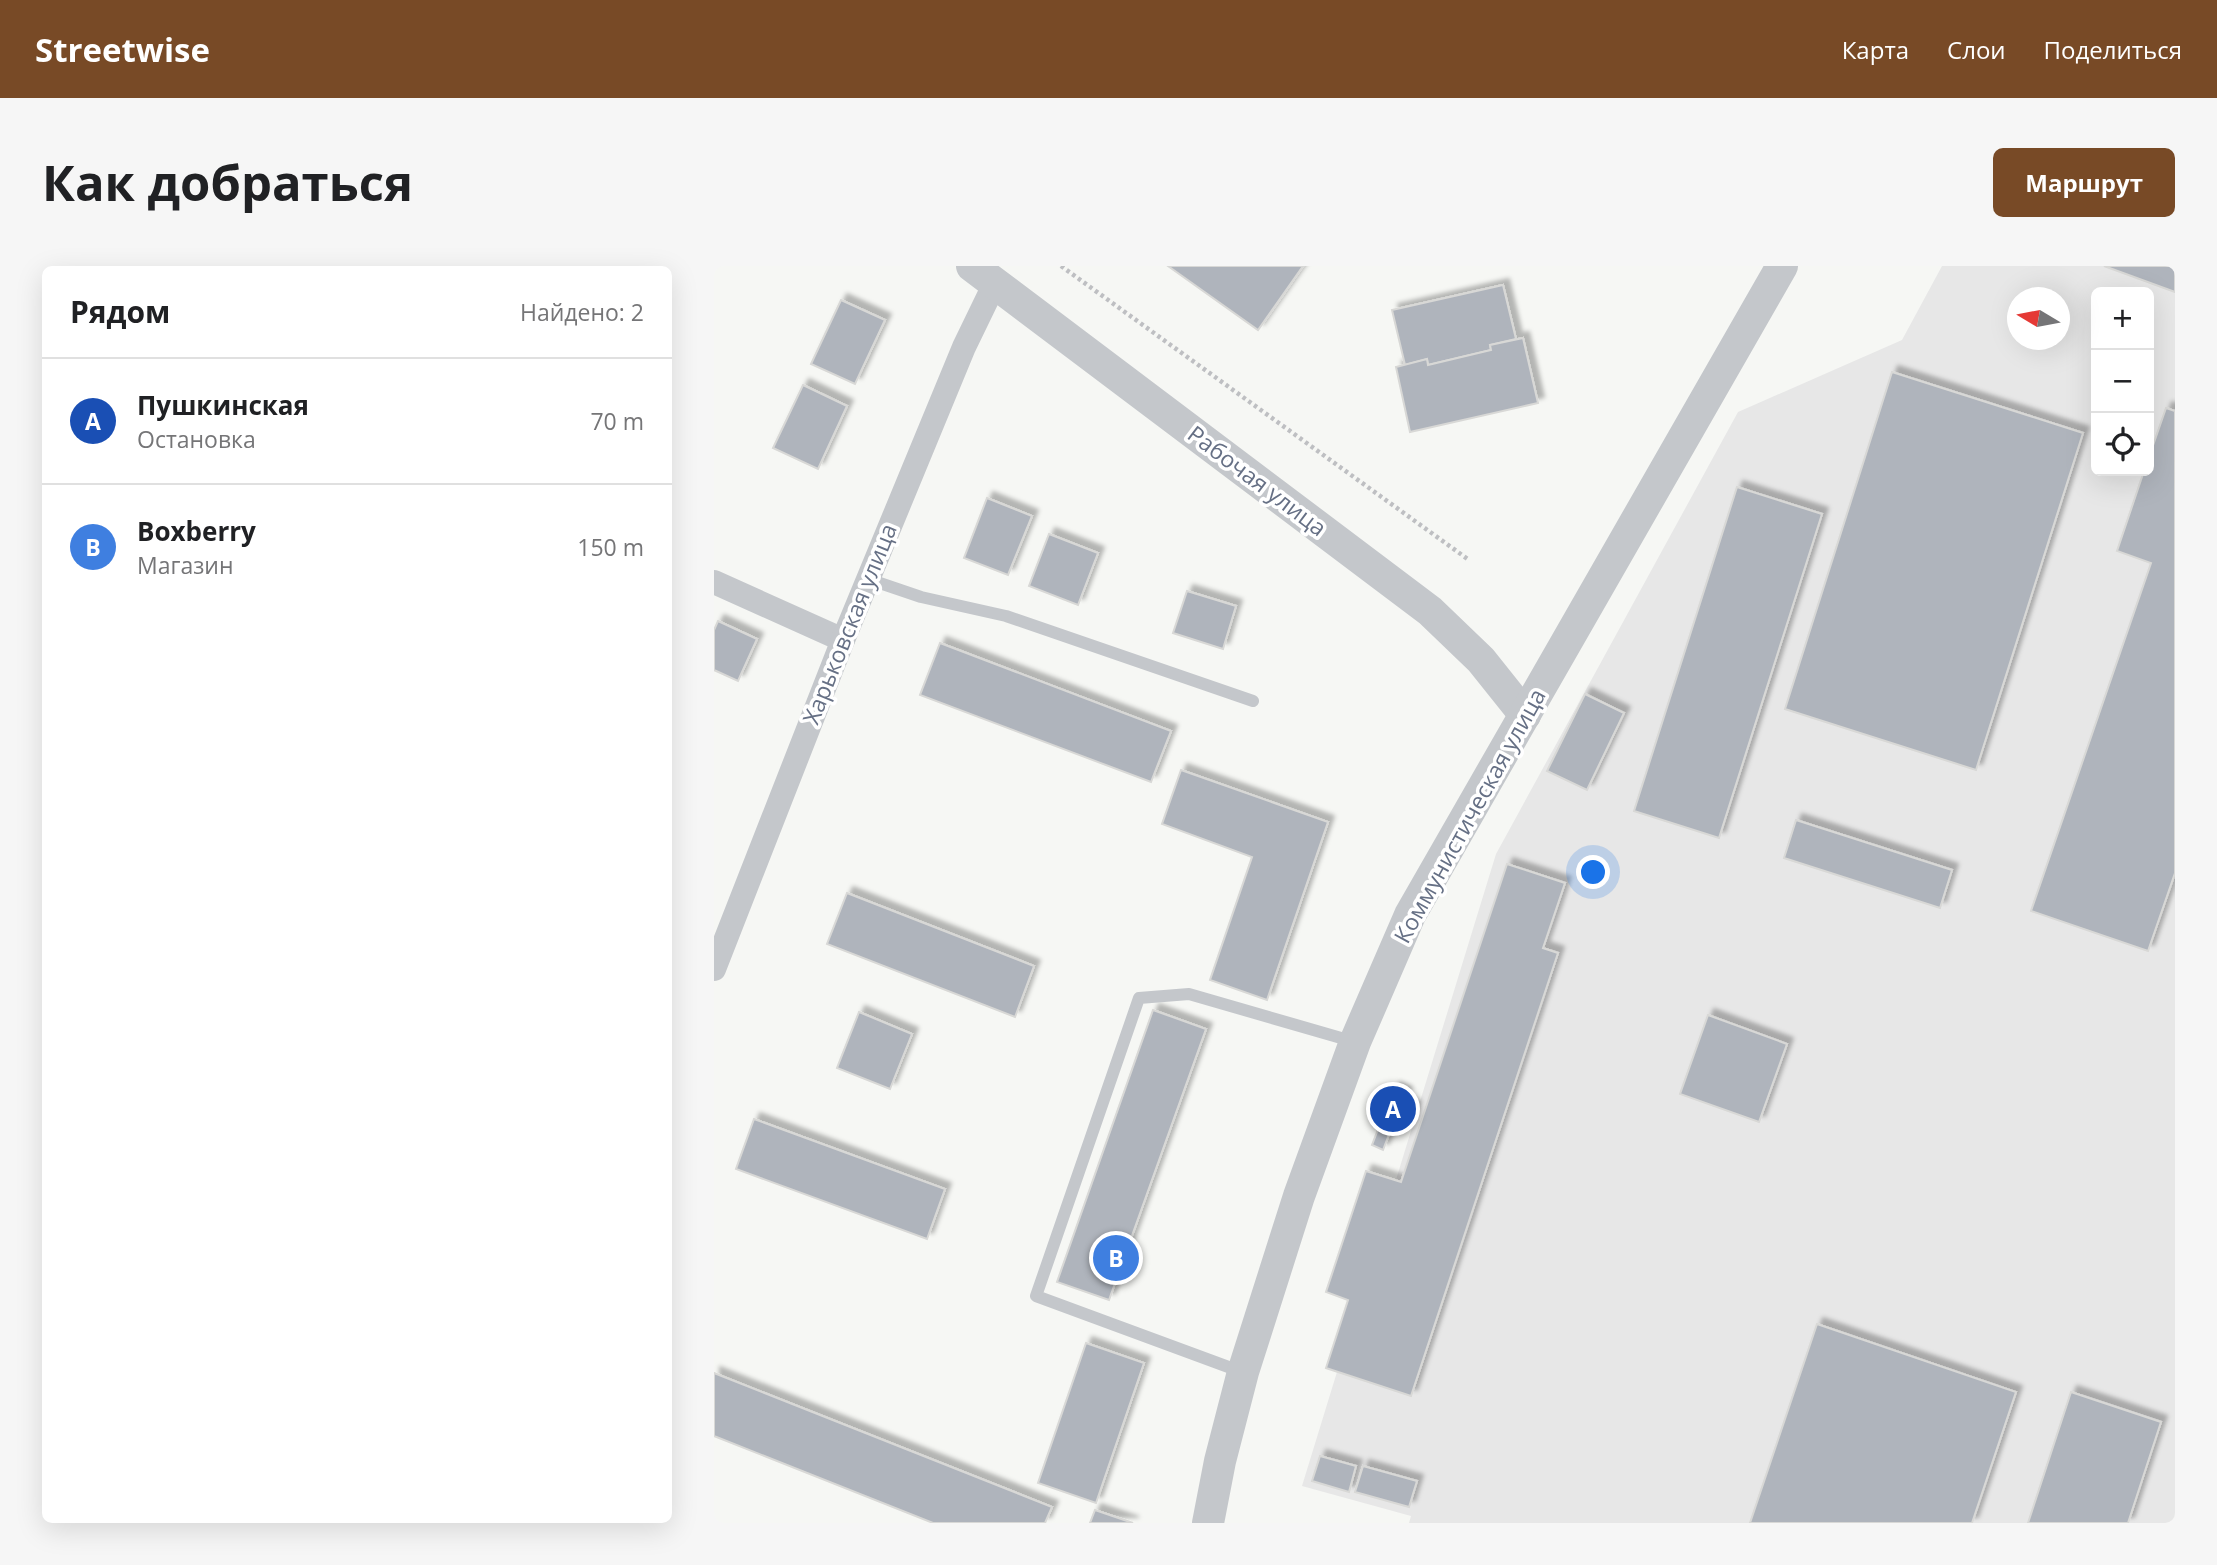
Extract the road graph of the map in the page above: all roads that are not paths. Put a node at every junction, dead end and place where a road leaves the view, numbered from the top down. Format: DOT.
graph roads {
  1 [pos="1782,266"];
  2 [pos="983,274"];
  3 [pos="868,579"];
  4 [pos="714,582"];
  5 [pos="843,640"];
  6 [pos="1253,701"];
  7 [pos="1525,715"];
  8 [pos="714,969"];
  9 [pos="1355,1042"];
  10 [pos="1243,1373"];
  11 [pos="1208,1523"];
  1 -- 7 [label="street, Коммунистическая улица"];
  2 -- 3 [label="street, Харьковская улица"];
  2 -- 7 [label="street, Рабочая улица"];
  3 -- 5 [label="street, Харьковская улица"];
  3 -- 6 [label="lane"];
  4 -- 5 [label="street"];
  5 -- 8 [label="street, Харьковская улица"];
  7 -- 9 [label="street, Коммунистическая улица"];
  9 -- 10 [label="street, Коммунистическая улица"];
  9 -- 10 [label="lane"];
  10 -- 11 [label="street, Коммунистическая улица"];
}
